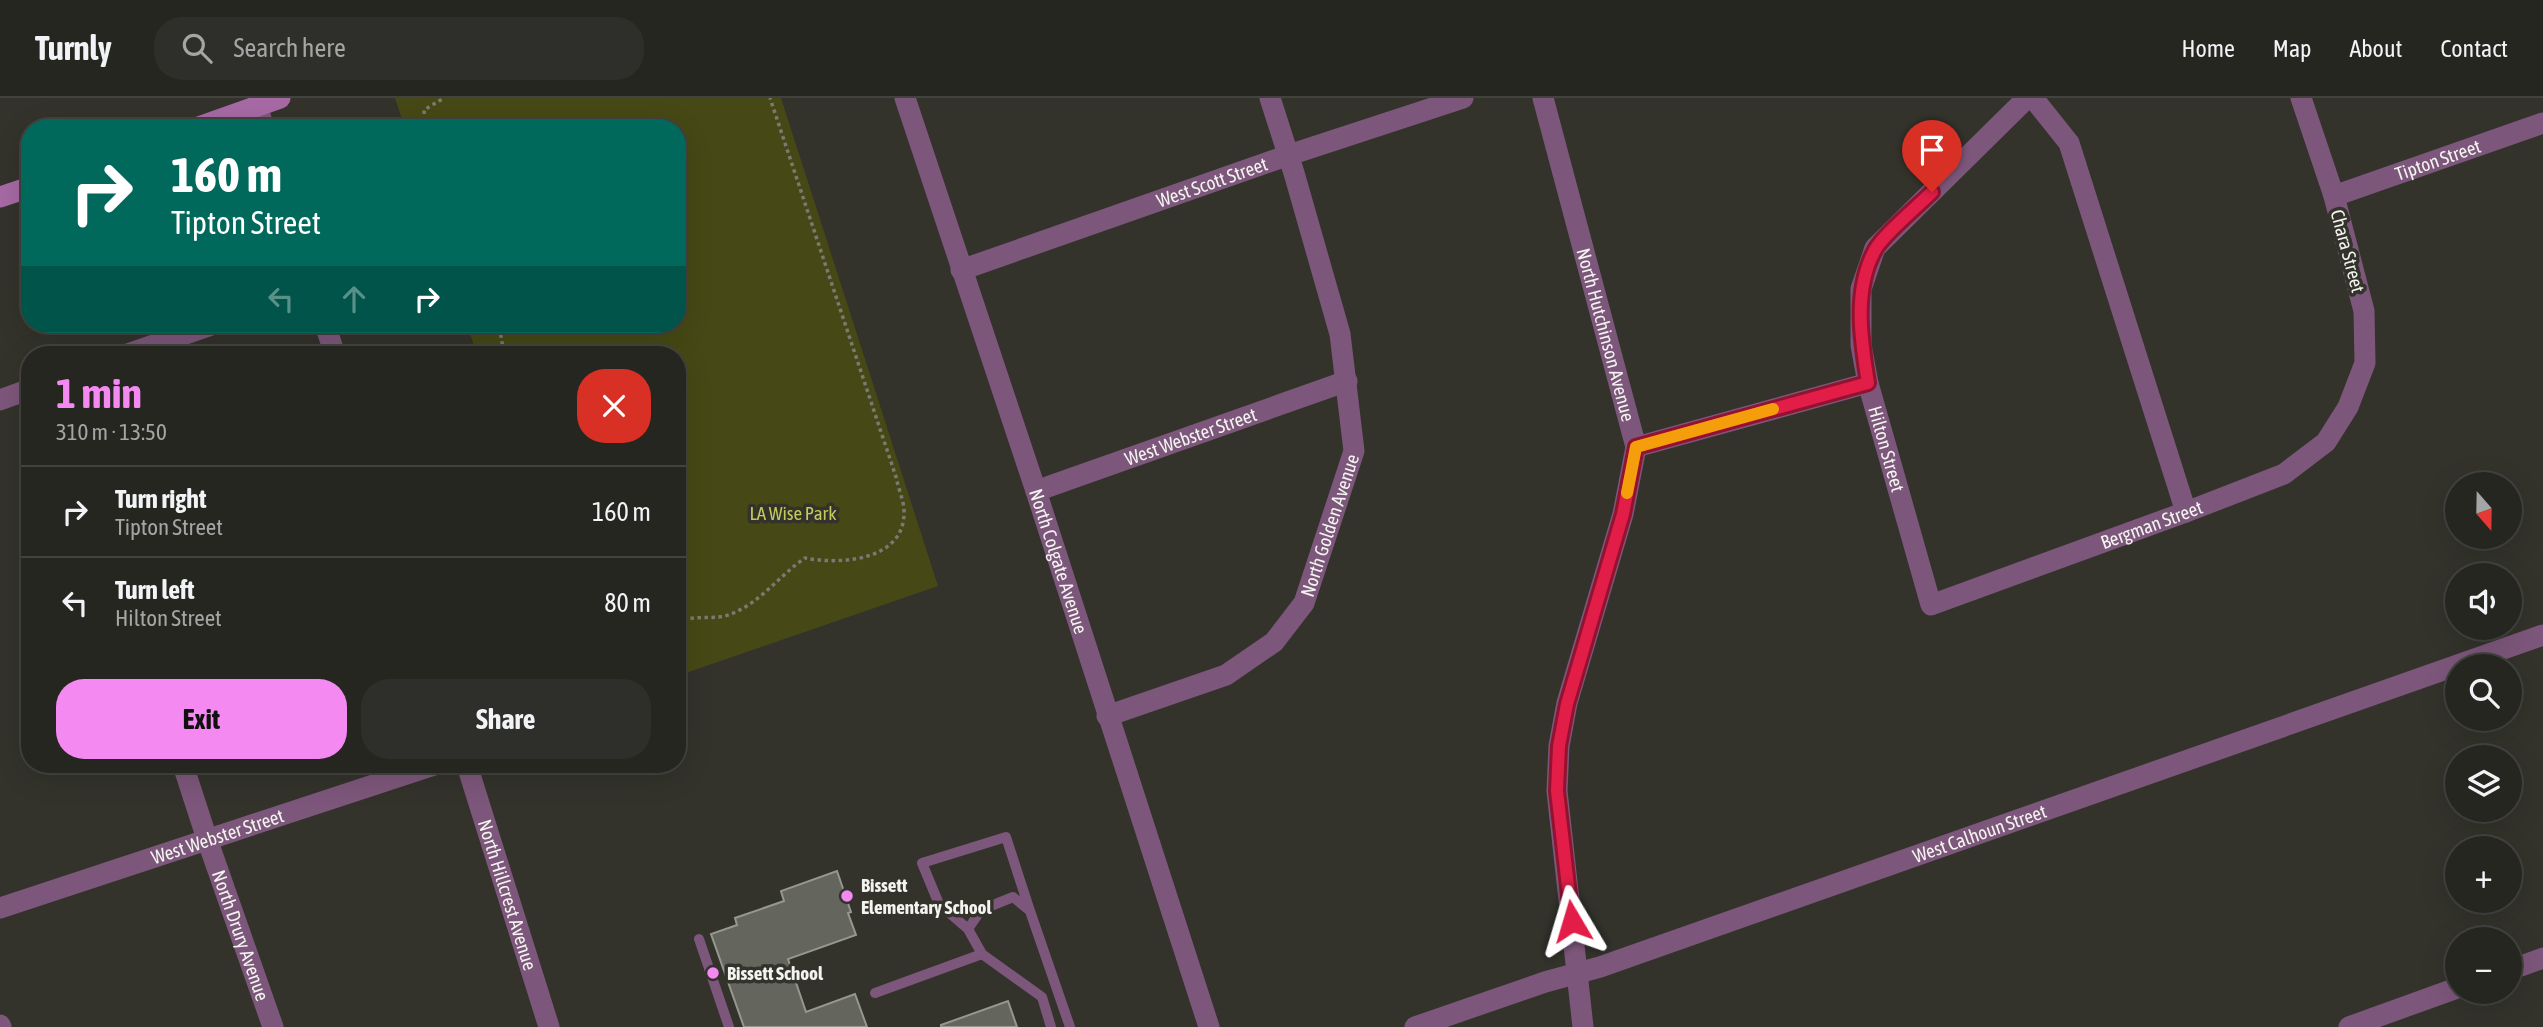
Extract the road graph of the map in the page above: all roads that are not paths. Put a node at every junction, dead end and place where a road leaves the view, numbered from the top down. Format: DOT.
graph roads {
  1 [pos="280,98"];
  2 [pos="905,98"];
  3 [pos="1270,98"];
  4 [pos="1463,98"];
  5 [pos="1543,98"];
  6 [pos="2027,98"];
  7 [pos="2033,98"];
  8 [pos="2301,98"];
  9 [pos="257,106"];
  10 [pos="221,119"];
  11 [pos="261,119"];
  12 [pos="2543,123"];
  13 [pos="1289,155"];
  14 [pos="21,190"];
  15 [pos="2333,196"];
  16 [pos="0,197"];
  17 [pos="961,270"];
  18 [pos="189,333"];
  19 [pos="151,346"];
  20 [pos="1347,381"];
  21 [pos="1868,383"];
  22 [pos="21,392"];
  23 [pos="0,400"];
  24 [pos="2348,407"];
  25 [pos="1636,447"];
  26 [pos="1036,491"];
  27 [pos="2186,512"];
  28 [pos="1931,605"];
  29 [pos="2543,635"];
  30 [pos="1107,716"];
  31 [pos="185,773"];
  32 [pos="409,773"];
  33 [pos="470,773"];
  34 [pos="206,839"];
  35 [pos="0,908"];
  36 [pos="1031,911"];
  37 [pos="968,929"];
  38 [pos="699,939"];
  39 [pos="982,954"];
  40 [pos="2543,958"];
  41 [pos="2522,966"];
  42 [pos="1576,974"];
  43 [pos="2445,992"];
  44 [pos="875,993"];
  45 [pos="273,1027"];
  46 [pos="550,1027"];
  47 [pos="729,1027"];
  48 [pos="1051,1027"];
  49 [pos="1070,1027"];
  50 [pos="1209,1027"];
  51 [pos="1415,1027"];
  52 [pos="1583,1027"];
  53 [pos="2349,1027"];
  1 -- 9 [label="street"];
  2 -- 17 [label="street, North Colgate Avenue"];
  3 -- 13 [label="street, North Golden Avenue"];
  4 -- 13 [label="street, West Scott Street"];
  5 -- 25 [label="street, North Hutchinson Avenue"];
  6 -- 21 [label="street, Hilton Street"];
  7 -- 27 [label="street"];
  8 -- 15 [label="street, Chara Street"];
  9 -- 10 [label="street"];
  9 -- 11 [label="street"];
  12 -- 15 [label="street, Tipton Street"];
  13 -- 17 [label="street, West Scott Street"];
  13 -- 20 [label="street, North Golden Avenue"];
  14 -- 16 [label="street"];
  15 -- 24 [label="street, Chara Street"];
  17 -- 26 [label="street, North Colgate Avenue"];
  18 -- 19 [label="street"];
  20 -- 26 [label="street, West Webster Street"];
  20 -- 30 [label="street, North Golden Avenue"];
  21 -- 25 [label="street"];
  21 -- 28 [label="street, Hilton Street"];
  22 -- 23 [label="street"];
  24 -- 27 [label="street, Bergman Street"];
  25 -- 42 [label="street, North Hutchinson Avenue"];
  26 -- 30 [label="street, North Colgate Avenue"];
  27 -- 28 [label="street, Bergman Street"];
  29 -- 42 [label="street, West Calhoun Street"];
  30 -- 50 [label="street, North Colgate Avenue"];
  31 -- 34 [label="street, North Drury Avenue"];
  32 -- 34 [label="street, West Webster Street"];
  33 -- 46 [label="street, North Hillcrest Avenue"];
  34 -- 35 [label="street, West Webster Street"];
  34 -- 45 [label="street, North Drury Avenue"];
  36 -- 37 [label="lane"];
  36 -- 37 [label="lane"];
  36 -- 49 [label="lane"];
  37 -- 39 [label="lane"];
  38 -- 47 [label="lane"];
  39 -- 44 [label="lane"];
  39 -- 48 [label="lane"];
  40 -- 41 [label="street"];
  42 -- 51 [label="street, West Calhoun Street"];
  42 -- 52 [label="street, North Hutchinson Avenue"];
  43 -- 53 [label="street"];
}
